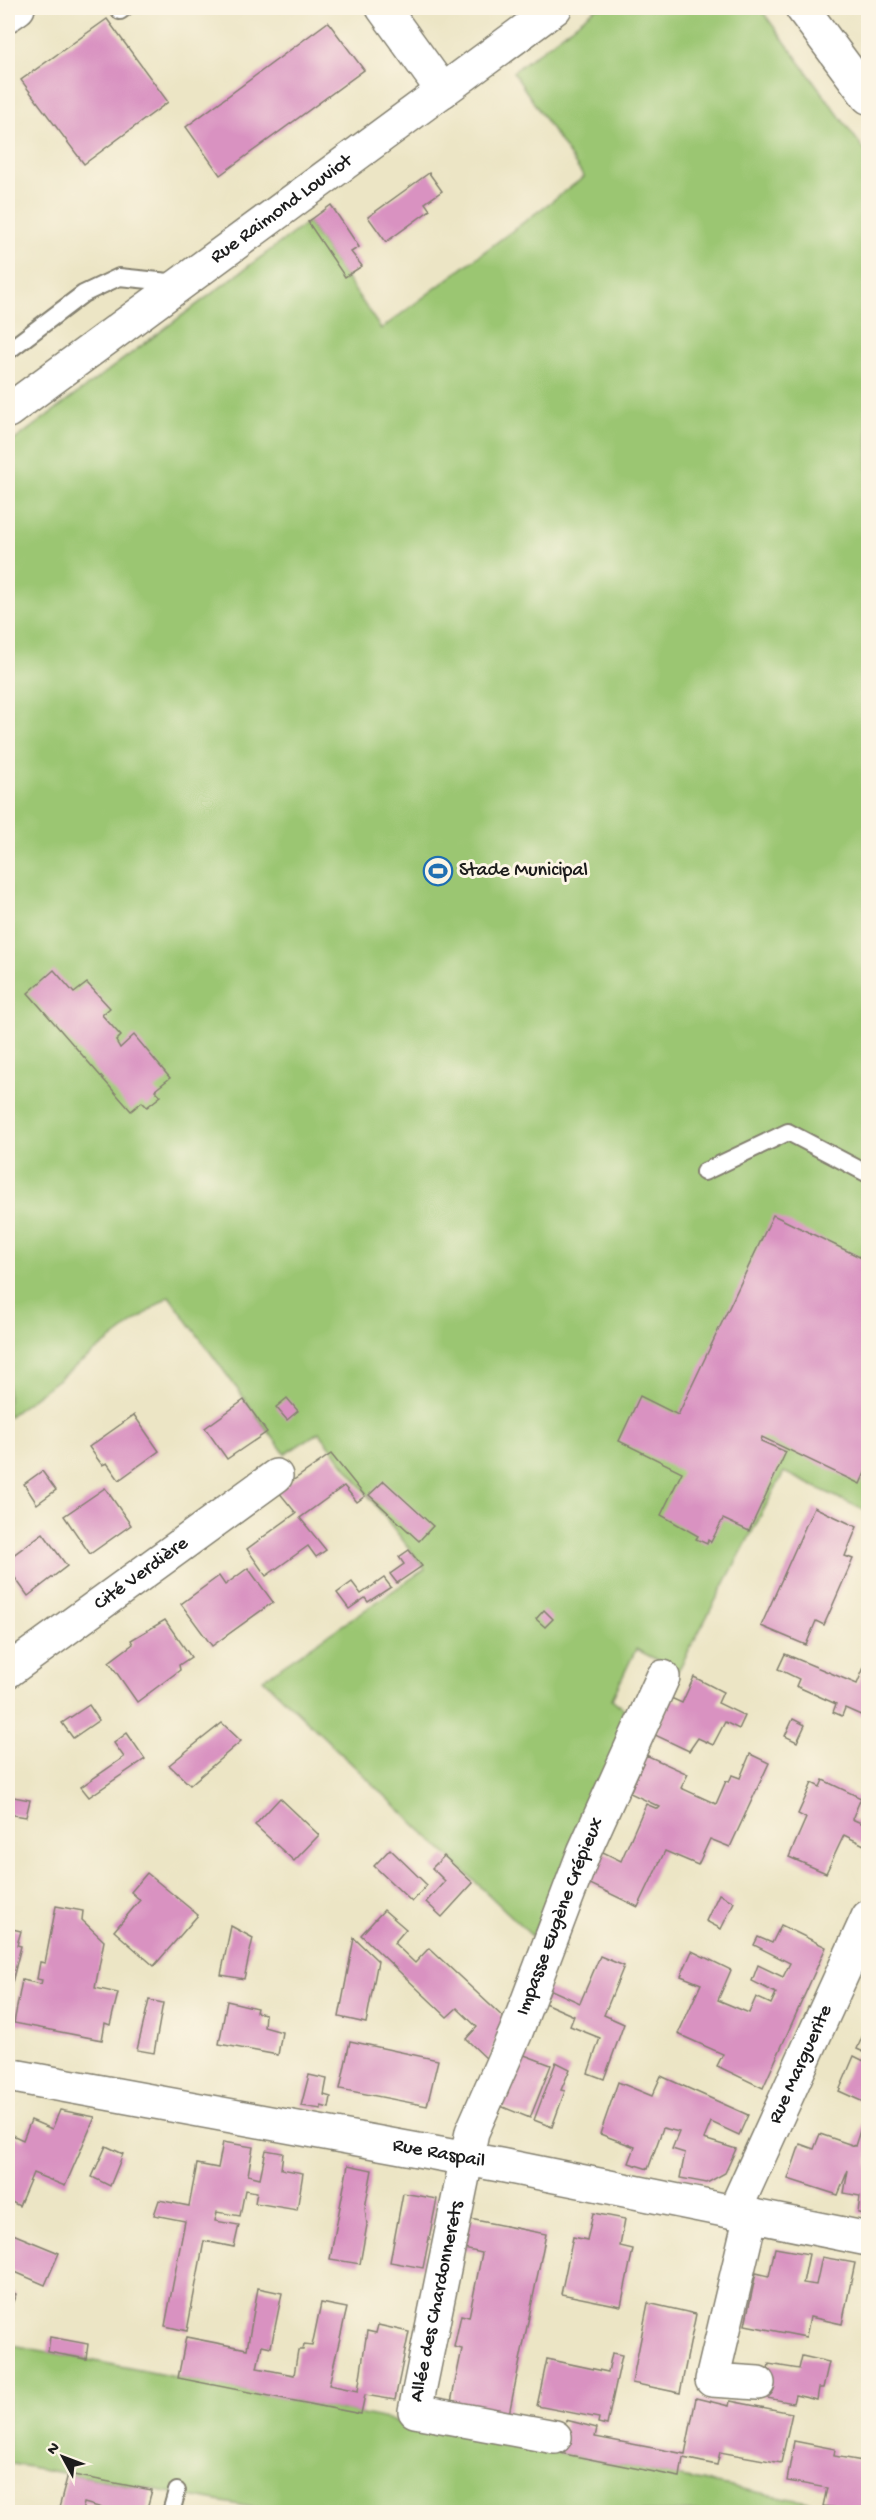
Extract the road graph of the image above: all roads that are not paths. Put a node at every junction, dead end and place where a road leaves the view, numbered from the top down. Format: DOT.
graph roads {
  1 [pos="18,8"];
  2 [pos="383,8"];
  3 [pos="555,8"];
  4 [pos="802,8"];
  5 [pos="8,15"];
  6 [pos="443,91"];
  7 [pos="868,97"];
  8 [pos="181,284"];
  9 [pos="8,351"];
  10 [pos="8,411"];
  11 [pos="704,1172"];
  12 [pos="868,1174"];
  13 [pos="276,1476"];
  14 [pos="8,1671"];
  15 [pos="663,1677"];
  16 [pos="868,1917"];
  17 [pos="8,2075"];
  18 [pos="465,2159"];
  19 [pos="742,2213"];
  20 [pos="868,2239"];
  21 [pos="758,2383"];
  22 [pos="555,2437"];
  23 [pos="177,2491"];
  24 [pos="171,2512"];
  1 -- 5 [label="street"];
  2 -- 6 [label="street"];
  3 -- 6 [label="street, Rue Raimond Louviot"];
  4 -- 7 [label="street"];
  6 -- 8 [label="street, Rue Raimond Louviot"];
  8 -- 9 [label="lane"];
  8 -- 10 [label="street, Rue Raimond Louviot"];
  11 -- 12 [label="lane"];
  13 -- 14 [label="street, Cité Verdière"];
  15 -- 18 [label="street, Impasse Eugène Crépieux"];
  16 -- 19 [label="street, Rue Marguerite"];
  17 -- 18 [label="street, Rue Raspail"];
  18 -- 19 [label="street, Rue Raspail"];
  18 -- 22 [label="street, Allée des Chardonnerets"];
  19 -- 20 [label="street, Rue Raspail"];
  19 -- 21 [label="street, Rue Marguerite"];
  23 -- 24 [label="lane"];
}
